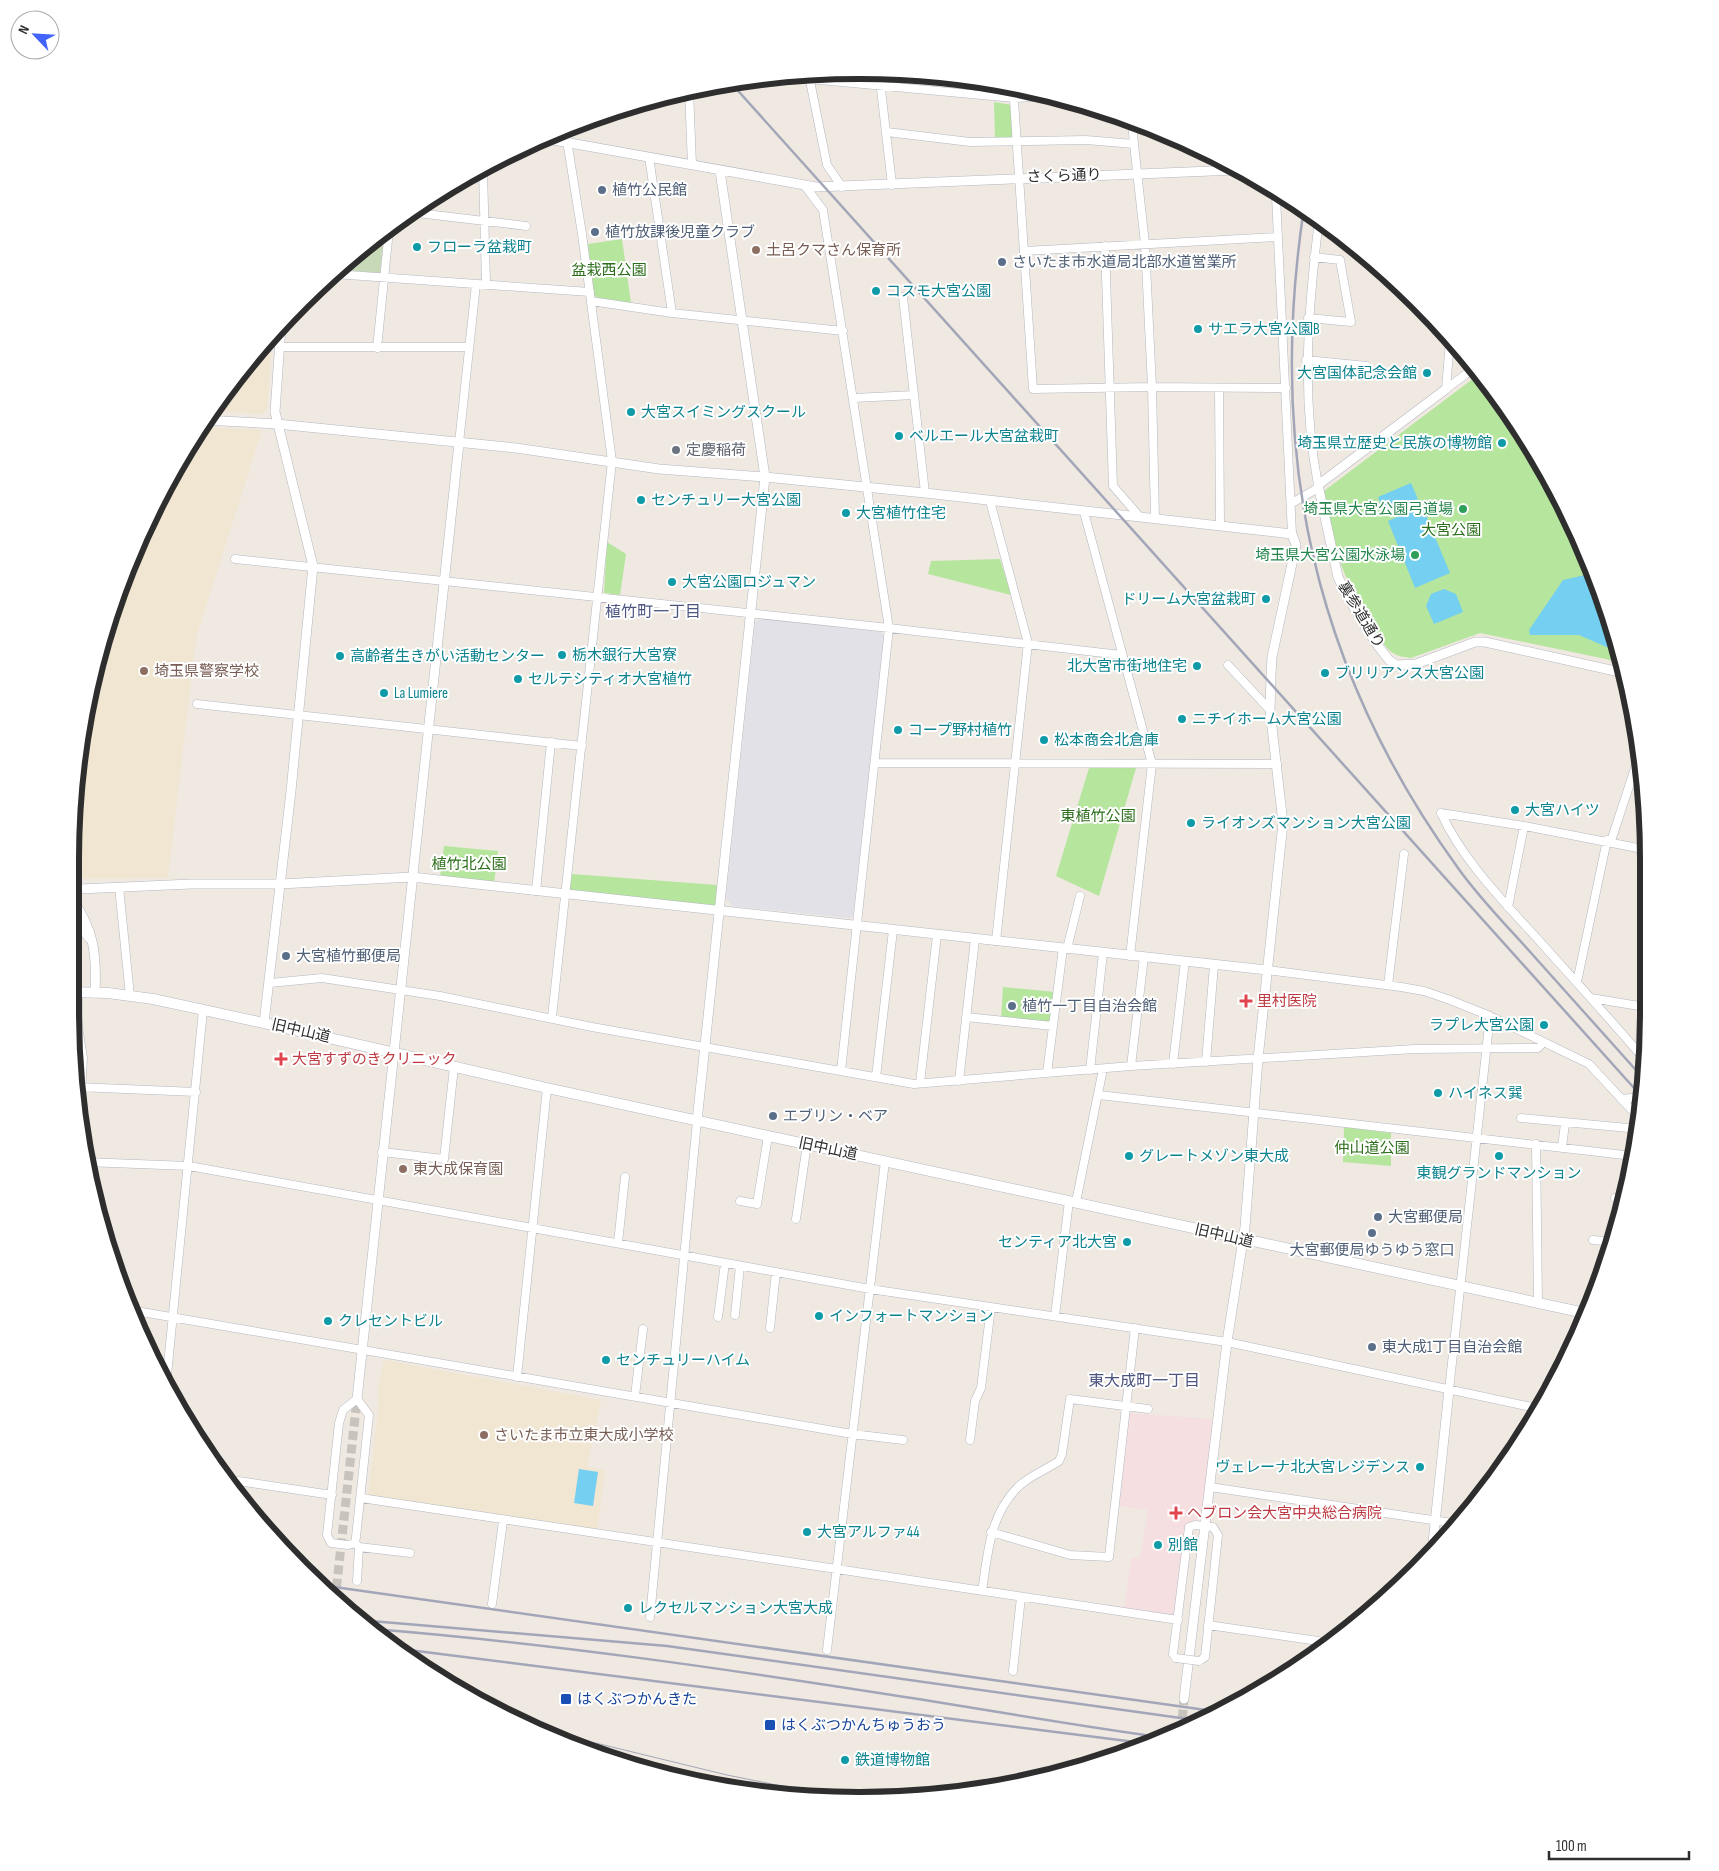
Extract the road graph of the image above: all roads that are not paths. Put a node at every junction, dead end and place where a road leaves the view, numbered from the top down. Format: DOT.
graph roads {
  1 [pos="880,79"];
  2 [pos="810,80"];
  3 [pos="829,80"];
  4 [pos="880,86"];
  5 [pos="1014,94"];
  6 [pos="1027,97"];
  7 [pos="689,98"];
  8 [pos="1014,98"];
  9 [pos="1133,128"];
  10 [pos="886,132"];
  11 [pos="566,136"];
  12 [pos="555,141"];
  13 [pos="1018,142"];
  14 [pos="567,143"];
  15 [pos="1134,144"];
  16 [pos="649,157"];
  17 [pos="692,165"];
  18 [pos="720,170"];
  19 [pos="1226,170"];
  20 [pos="1137,174"];
  21 [pos="483,175"];
  22 [pos="1018,178"];
  23 [pos="892,185"];
  24 [pos="805,186"];
  25 [pos="842,187"];
  26 [pos="1275,199"];
  27 [pos="421,213"];
  28 [pos="484,220"];
  29 [pos="526,226"];
  30 [pos="1318,228"];
  31 [pos="388,237"];
  32 [pos="1277,237"];
  33 [pos="1144,244"];
  34 [pos="1105,246"];
  35 [pos="1025,251"];
  36 [pos="1314,257"];
  37 [pos="343,275"];
  38 [pos="383,278"];
  39 [pos="486,283"];
  40 [pos="476,284"];
  41 [pos="590,292"];
  42 [pos="903,297"];
  43 [pos="591,301"];
  44 [pos="672,313"];
  45 [pos="1308,318"];
  46 [pos="742,321"];
  47 [pos="843,331"];
  48 [pos="280,337"];
  49 [pos="280,347"];
  50 [pos="469,347"];
  51 [pos="377,348"];
  52 [pos="1449,349"];
  53 [pos="1306,360"];
  54 [pos="1367,366"];
  55 [pos="1469,372"];
  56 [pos="1152,387"];
  57 [pos="1111,388"];
  58 [pos="1219,388"];
  59 [pos="1286,388"];
  60 [pos="1446,389"];
  61 [pos="914,394"];
  62 [pos="854,398"];
  63 [pos="214,421"];
  64 [pos="277,424"];
  65 [pos="459,443"];
  66 [pos="612,461"];
  67 [pos="765,477"];
  68 [pos="867,487"];
  69 [pos="1318,487"];
  70 [pos="925,493"];
  71 [pos="990,501"];
  72 [pos="1292,503"];
  73 [pos="1084,512"];
  74 [pos="1139,516"];
  75 [pos="1155,518"];
  76 [pos="1220,526"];
  77 [pos="1292,534"];
  78 [pos="235,559"];
  79 [pos="313,566"];
  80 [pos="444,582"];
  81 [pos="598,598"];
  82 [pos="750,614"];
  83 [pos="889,628"];
  84 [pos="1028,644"];
  85 [pos="1121,655"];
  86 [pos="1228,665"];
  87 [pos="1617,671"];
  88 [pos="197,704"];
  89 [pos="1270,710"];
  90 [pos="299,714"];
  91 [pos="430,729"];
  92 [pos="551,742"];
  93 [pos="582,746"];
  94 [pos="875,763"];
  95 [pos="1016,763"];
  96 [pos="1152,764"];
  97 [pos="1277,764"];
  98 [pos="1635,767"];
  99 [pos="1524,826"];
  100 [pos="1609,841"];
  101 [pos="1640,848"];
  102 [pos="1404,854"];
  103 [pos="412,877"];
  104 [pos="280,884"];
  105 [pos="119,888"];
  106 [pos="79,889"];
  107 [pos="536,891"];
  108 [pos="566,895"];
  109 [pos="1080,896"];
  110 [pos="1508,907"];
  111 [pos="79,909"];
  112 [pos="718,910"];
  113 [pos="79,924"];
  114 [pos="857,926"];
  115 [pos="893,930"];
  116 [pos="937,935"];
  117 [pos="975,939"];
  118 [pos="996,941"];
  119 [pos="94,944"];
  120 [pos="1065,949"];
  121 [pos="1103,953"];
  122 [pos="1130,956"];
  123 [pos="1144,957"];
  124 [pos="1185,962"];
  125 [pos="1214,965"];
  126 [pos="1267,970"];
  127 [pos="1576,982"];
  128 [pos="270,983"];
  129 [pos="1388,986"];
  130 [pos="400,990"];
  131 [pos="79,992"];
  132 [pos="94,993"];
  133 [pos="130,996"];
  134 [pos="1591,998"];
  135 [pos="1640,1006"];
  136 [pos="203,1010"];
  137 [pos="1490,1016"];
  138 [pos="552,1017"];
  139 [pos="966,1017"];
  140 [pos="264,1023"];
  141 [pos="1053,1026"];
  142 [pos="80,1038"];
  143 [pos="1543,1043"];
  144 [pos="704,1047"];
  145 [pos="1486,1049"];
  146 [pos="394,1053"];
  147 [pos="1639,1053"];
  148 [pos="1258,1059"];
  149 [pos="1206,1062"];
  150 [pos="1173,1064"];
  151 [pos="1131,1066"];
  152 [pos="454,1067"];
  153 [pos="1103,1069"];
  154 [pos="81,1070"];
  155 [pos="1090,1070"];
  156 [pos="841,1071"];
  157 [pos="1047,1074"];
  158 [pos="876,1077"];
  159 [pos="959,1081"];
  160 [pos="920,1083"];
  161 [pos="82,1087"];
  162 [pos="547,1088"];
  163 [pos="196,1092"];
  164 [pos="1099,1095"];
  165 [pos="1636,1098"];
  166 [pos="1621,1099"];
  167 [pos="1254,1112"];
  168 [pos="1634,1113"];
  169 [pos="1521,1118"];
  170 [pos="697,1121"];
  171 [pos="1565,1123"];
  172 [pos="1631,1128"];
  173 [pos="768,1136"];
  174 [pos="1477,1137"];
  175 [pos="807,1144"];
  176 [pos="1536,1144"];
  177 [pos="1562,1148"];
  178 [pos="382,1152"];
  179 [pos="1627,1155"];
  180 [pos="885,1161"];
  181 [pos="94,1162"];
  182 [pos="189,1166"];
  183 [pos="625,1177"];
  184 [pos="377,1200"];
  185 [pos="740,1201"];
  186 [pos="1072,1201"];
  187 [pos="796,1219"];
  188 [pos="532,1226"];
  189 [pos="1242,1240"];
  190 [pos="1593,1240"];
  191 [pos="1605,1241"];
  192 [pos="618,1243"];
  193 [pos="684,1256"];
  194 [pos="725,1263"];
  195 [pos="740,1266"];
  196 [pos="776,1272"];
  197 [pos="1461,1286"];
  198 [pos="870,1289"];
  199 [pos="1538,1303"];
  200 [pos="991,1307"];
  201 [pos="139,1311"];
  202 [pos="1580,1312"];
  203 [pos="735,1315"];
  204 [pos="1055,1316"];
  205 [pos="173,1317"];
  206 [pos="718,1317"];
  207 [pos="770,1328"];
  208 [pos="1135,1328"];
  209 [pos="643,1329"];
  210 [pos="1227,1342"];
  211 [pos="362,1350"];
  212 [pos="167,1373"];
  213 [pos="517,1377"];
  214 [pos="1449,1390"];
  215 [pos="635,1396"];
  216 [pos="358,1399"];
  217 [pos="670,1401"];
  218 [pos="1124,1407"];
  219 [pos="1533,1407"];
  220 [pos="1148,1409"];
  221 [pos="852,1434"];
  222 [pos="902,1440"];
  223 [pos="970,1440"];
  224 [pos="235,1481"];
  225 [pos="1210,1487"];
  226 [pos="332,1495"];
  227 [pos="361,1498"];
  228 [pos="503,1521"];
  229 [pos="1436,1521"];
  230 [pos="1449,1523"];
  231 [pos="1204,1526"];
  232 [pos="991,1532"];
  233 [pos="1434,1540"];
  234 [pos="657,1544"];
  235 [pos="357,1545"];
  236 [pos="410,1553"];
  237 [pos="836,1570"];
  238 [pos="356,1581"];
  239 [pos="982,1592"];
  240 [pos="1021,1597"];
  241 [pos="492,1604"];
  242 [pos="650,1617"];
  243 [pos="1178,1620"];
  244 [pos="1208,1625"];
  245 [pos="1321,1641"];
  246 [pos="827,1650"];
  247 [pos="1013,1671"];
  248 [pos="1184,1699"];
  1 -- 4 [label="street"];
  2 -- 25 [label="street"];
  3 -- 4 [label="street"];
  4 -- 8 [label="street"];
  4 -- 10 [label="street"];
  5 -- 8 [label="street"];
  6 -- 8 [label="street"];
  7 -- 17 [label="street"];
  8 -- 13 [label="street"];
  9 -- 15 [label="street"];
  10 -- 13 [label="street"];
  10 -- 23 [label="street"];
  11 -- 14 [label="street"];
  12 -- 14 [label="street, さくら通り"];
  13 -- 15 [label="street"];
  13 -- 22 [label="street"];
  14 -- 16 [label="street, さくら通り"];
  14 -- 41 [label="street"];
  15 -- 20 [label="street"];
  16 -- 17 [label="street, さくら通り"];
  16 -- 44 [label="street"];
  17 -- 18 [label="street, さくら通り"];
  18 -- 24 [label="street, さくら通り"];
  18 -- 46 [label="street"];
  19 -- 20 [label="street, さくら通り"];
  20 -- 22 [label="street, さくら通り"];
  20 -- 33 [label="street"];
  21 -- 28 [label="street"];
  22 -- 23 [label="street, さくら通り"];
  22 -- 35 [label="street"];
  23 -- 25 [label="street, さくら通り"];
  24 -- 25 [label="street, さくら通り"];
  24 -- 47 [label="street"];
  26 -- 32 [label="street"];
  27 -- 28 [label="street"];
  28 -- 29 [label="street"];
  28 -- 39 [label="street"];
  30 -- 36 [label="street"];
  31 -- 38 [label="street"];
  32 -- 33 [label="street"];
  32 -- 59 [label="street"];
  33 -- 34 [label="street"];
  33 -- 56 [label="street"];
  34 -- 35 [label="street"];
  34 -- 57 [label="street"];
  35 -- 57 [label="street"];
  36 -- 45 [label="street"];
  36 -- 45 [label="street"];
  37 -- 38 [label="street"];
  38 -- 40 [label="street"];
  38 -- 51 [label="street"];
  39 -- 40 [label="street"];
  39 -- 41 [label="street"];
  40 -- 50 [label="street"];
  41 -- 43 [label="street"];
  42 -- 61 [label="street"];
  43 -- 44 [label="street"];
  43 -- 66 [label="street"];
  44 -- 46 [label="street"];
  45 -- 53 [label="street"];
  46 -- 47 [label="street"];
  46 -- 67 [label="street"];
  47 -- 62 [label="street"];
  48 -- 49 [label="street"];
  49 -- 51 [label="street"];
  49 -- 64 [label="street"];
  50 -- 51 [label="street"];
  50 -- 65 [label="street"];
  52 -- 60 [label="street"];
  53 -- 54 [label="street"];
  53 -- 69 [label="street"];
  55 -- 60 [label="street"];
  56 -- 57 [label="street"];
  56 -- 58 [label="street"];
  56 -- 75 [label="street"];
  57 -- 74 [label="street"];
  58 -- 59 [label="street"];
  58 -- 76 [label="street"];
  59 -- 72 [label="street"];
  60 -- 69 [label="street"];
  61 -- 62 [label="street"];
  61 -- 70 [label="street"];
  62 -- 68 [label="street"];
  63 -- 64 [label="street"];
  64 -- 65 [label="street"];
  64 -- 79 [label="street"];
  65 -- 66 [label="street"];
  65 -- 80 [label="street"];
  66 -- 67 [label="street"];
  66 -- 81 [label="street"];
  67 -- 68 [label="street"];
  67 -- 82 [label="street"];
  68 -- 70 [label="street"];
  68 -- 83 [label="street"];
  69 -- 72 [label="street"];
  69 -- 87 [label="street, 裏参道通り"];
  70 -- 71 [label="street"];
  71 -- 73 [label="street"];
  71 -- 84 [label="street"];
  72 -- 77 [label="street"];
  73 -- 74 [label="street"];
  73 -- 85 [label="street"];
  74 -- 75 [label="street"];
  75 -- 76 [label="street"];
  76 -- 77 [label="street"];
  77 -- 89 [label="street"];
  78 -- 79 [label="street"];
  79 -- 80 [label="street"];
  79 -- 90 [label="street"];
  80 -- 81 [label="street"];
  80 -- 91 [label="street"];
  81 -- 82 [label="street"];
  81 -- 93 [label="street"];
  82 -- 83 [label="street"];
  82 -- 112 [label="street"];
  83 -- 84 [label="street"];
  83 -- 94 [label="street"];
  84 -- 85 [label="street"];
  84 -- 95 [label="street"];
  85 -- 96 [label="street"];
  86 -- 89 [label="street"];
  88 -- 90 [label="street"];
  89 -- 97 [label="street"];
  90 -- 91 [label="street"];
  90 -- 104 [label="street"];
  91 -- 92 [label="street"];
  91 -- 103 [label="street"];
  92 -- 93 [label="street"];
  92 -- 107 [label="street"];
  93 -- 108 [label="street"];
  94 -- 95 [label="street"];
  94 -- 114 [label="street"];
  95 -- 96 [label="street"];
  95 -- 118 [label="street"];
  96 -- 97 [label="street"];
  96 -- 122 [label="street"];
  97 -- 126 [label="street"];
  98 -- 100 [label="street"];
  99 -- 100 [label="street"];
  99 -- 110 [label="street"];
  99 -- 110 [label="street"];
  100 -- 101 [label="street"];
  100 -- 127 [label="street"];
  102 -- 129 [label="street"];
  103 -- 104 [label="street"];
  103 -- 107 [label="street"];
  103 -- 130 [label="street"];
  104 -- 105 [label="street"];
  104 -- 128 [label="street"];
  105 -- 106 [label="street"];
  105 -- 133 [label="street"];
  107 -- 108 [label="street"];
  108 -- 112 [label="street"];
  108 -- 138 [label="street"];
  109 -- 120 [label="street"];
  110 -- 127 [label="street"];
  111 -- 119 [label="street"];
  112 -- 114 [label="street"];
  112 -- 144 [label="street"];
  113 -- 119 [label="street"];
  114 -- 115 [label="street"];
  114 -- 156 [label="street"];
  115 -- 116 [label="street"];
  115 -- 158 [label="street"];
  116 -- 117 [label="street"];
  116 -- 160 [label="street"];
  117 -- 118 [label="street"];
  117 -- 139 [label="street"];
  118 -- 120 [label="street"];
  119 -- 132 [label="street"];
  120 -- 121 [label="street"];
  120 -- 141 [label="street"];
  121 -- 122 [label="street"];
  121 -- 155 [label="street"];
  122 -- 123 [label="street"];
  123 -- 124 [label="street"];
  123 -- 151 [label="street"];
  124 -- 125 [label="street"];
  124 -- 150 [label="street"];
  125 -- 126 [label="street"];
  125 -- 149 [label="street"];
  126 -- 129 [label="street"];
  126 -- 148 [label="street"];
  127 -- 134 [label="street"];
  128 -- 130 [label="street"];
  128 -- 140 [label="street"];
  129 -- 137 [label="street"];
  130 -- 138 [label="street"];
  130 -- 146 [label="street"];
  131 -- 132 [label="main road, 旧中山道"];
  132 -- 133 [label="main road, 旧中山道"];
  133 -- 136 [label="main road, 旧中山道"];
  134 -- 135 [label="street"];
  134 -- 147 [label="street"];
  136 -- 140 [label="main road, 旧中山道"];
  136 -- 163 [label="street"];
  137 -- 143 [label="street"];
  137 -- 145 [label="street"];
  138 -- 144 [label="street"];
  139 -- 141 [label="street"];
  139 -- 159 [label="street"];
  140 -- 146 [label="main road, 旧中山道"];
  141 -- 157 [label="street"];
  142 -- 154 [label="street"];
  143 -- 145 [label="street"];
  143 -- 166 [label="street"];
  144 -- 156 [label="street"];
  144 -- 170 [label="street"];
  145 -- 148 [label="street"];
  145 -- 174 [label="street"];
  146 -- 152 [label="main road, 旧中山道"];
  146 -- 178 [label="street"];
  148 -- 149 [label="street"];
  148 -- 167 [label="street"];
  149 -- 150 [label="street"];
  150 -- 151 [label="street"];
  151 -- 153 [label="street"];
  152 -- 162 [label="main road, 旧中山道"];
  152 -- 178 [label="street"];
  153 -- 155 [label="street"];
  153 -- 164 [label="street"];
  155 -- 157 [label="street"];
  156 -- 158 [label="street"];
  157 -- 159 [label="street"];
  158 -- 160 [label="street"];
  159 -- 160 [label="street"];
  161 -- 163 [label="street"];
  162 -- 170 [label="main road, 旧中山道"];
  162 -- 188 [label="street"];
  163 -- 182 [label="street"];
  164 -- 167 [label="street"];
  164 -- 186 [label="street"];
  165 -- 166 [label="street"];
  166 -- 168 [label="street"];
  167 -- 174 [label="street"];
  167 -- 189 [label="street"];
  169 -- 171 [label="street"];
  170 -- 173 [label="main road, 旧中山道"];
  170 -- 193 [label="street"];
  171 -- 172 [label="street"];
  171 -- 177 [label="street"];
  173 -- 175 [label="main road, 旧中山道"];
  173 -- 185 [label="street"];
  174 -- 176 [label="street"];
  174 -- 197 [label="street"];
  175 -- 180 [label="main road, 旧中山道"];
  175 -- 187 [label="street"];
  176 -- 177 [label="street"];
  176 -- 199 [label="street"];
  177 -- 179 [label="street"];
  178 -- 184 [label="street"];
  180 -- 186 [label="main road, 旧中山道"];
  180 -- 198 [label="street"];
  181 -- 182 [label="street"];
  182 -- 184 [label="street"];
  182 -- 205 [label="street"];
  183 -- 192 [label="street"];
  184 -- 188 [label="street"];
  184 -- 211 [label="street"];
  186 -- 189 [label="main road, 旧中山道"];
  186 -- 204 [label="street"];
  188 -- 192 [label="street"];
  188 -- 213 [label="street"];
  189 -- 197 [label="main road, 旧中山道"];
  189 -- 210 [label="street"];
  190 -- 191 [label="street"];
  192 -- 193 [label="street"];
  193 -- 194 [label="street"];
  193 -- 217 [label="street"];
  194 -- 195 [label="street"];
  194 -- 206 [label="street"];
  195 -- 196 [label="street"];
  195 -- 203 [label="street"];
  196 -- 198 [label="street"];
  196 -- 207 [label="street"];
  197 -- 199 [label="main road, 旧中山道"];
  197 -- 214 [label="street"];
  198 -- 200 [label="street"];
  198 -- 221 [label="street"];
  199 -- 202 [label="main road, 旧中山道"];
  200 -- 204 [label="street"];
  200 -- 223 [label="street"];
  201 -- 205 [label="street"];
  204 -- 208 [label="street"];
  205 -- 211 [label="street"];
  205 -- 212 [label="street"];
  208 -- 210 [label="street"];
  208 -- 218 [label="street"];
  209 -- 215 [label="street"];
  210 -- 214 [label="street"];
  210 -- 225 [label="street"];
  211 -- 213 [label="street"];
  211 -- 216 [label="street"];
  213 -- 215 [label="street"];
  214 -- 219 [label="street"];
  214 -- 229 [label="street"];
  215 -- 217 [label="street"];
  216 -- 226 [label="street"];
  216 -- 227 [label="street"];
  217 -- 221 [label="street"];
  217 -- 234 [label="street"];
  218 -- 220 [label="street"];
  218 -- 232 [label="street"];
  218 -- 232 [label="street"];
  221 -- 222 [label="street"];
  221 -- 237 [label="street"];
  224 -- 226 [label="street"];
  225 -- 229 [label="street"];
  225 -- 231 [label="street"];
  226 -- 235 [label="street"];
  227 -- 228 [label="street"];
  227 -- 235 [label="street"];
  228 -- 234 [label="street"];
  228 -- 241 [label="street"];
  229 -- 230 [label="street"];
  229 -- 233 [label="street"];
  231 -- 243 [label="street"];
  231 -- 244 [label="street"];
  231 -- 248 [label="street"];
  232 -- 239 [label="street"];
  234 -- 237 [label="street"];
  234 -- 242 [label="street"];
  235 -- 236 [label="street"];
  235 -- 238 [label="street"];
  237 -- 239 [label="street"];
  237 -- 246 [label="street"];
  239 -- 240 [label="street"];
  240 -- 243 [label="street"];
  240 -- 247 [label="street"];
  243 -- 244 [label="street, bridge"];
  244 -- 245 [label="street"];
}
